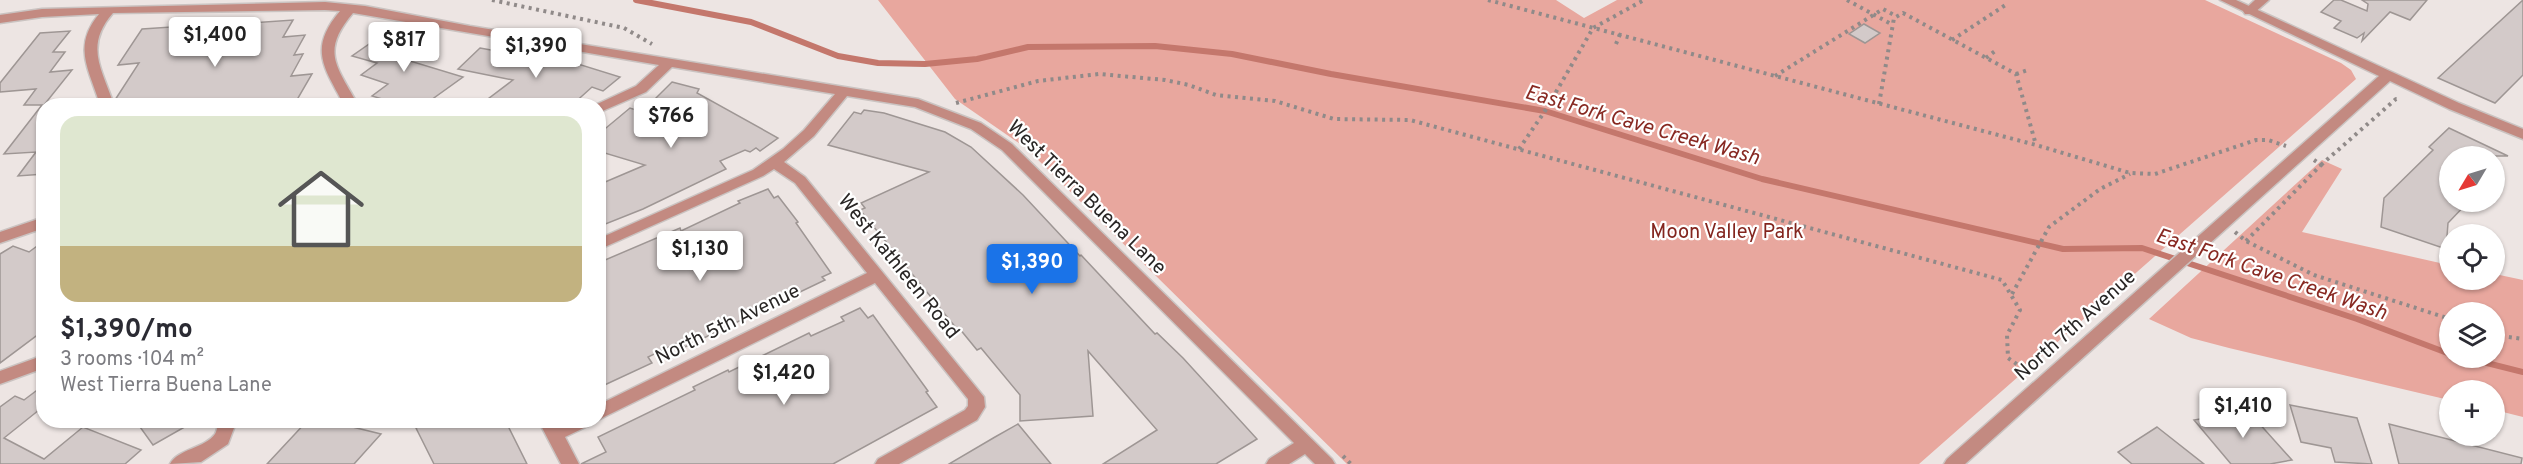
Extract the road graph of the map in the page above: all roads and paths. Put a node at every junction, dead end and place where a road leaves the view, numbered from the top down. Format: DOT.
graph roads {
  1 [pos="492,0"];
  2 [pos="1488,0"];
  3 [pos="1644,0"];
  4 [pos="1847,0"];
  5 [pos="2226,0"];
  6 [pos="2263,0"];
  7 [pos="2007,4"];
  8 [pos="350,8"];
  9 [pos="109,10"];
  10 [pos="2249,11"];
  11 [pos="1874,15"];
  12 [pos="1896,16"];
  13 [pos="0,18"];
  14 [pos="1893,25"];
  15 [pos="1593,28"];
  16 [pos="1620,34"];
  17 [pos="1952,40"];
  18 [pos="1616,44"];
  19 [pos="655,46"];
  20 [pos="1995,51"];
  21 [pos="1986,58"];
  22 [pos="669,63"];
  23 [pos="2028,70"];
  24 [pos="2016,74"];
  25 [pos="2389,75"];
  26 [pos="1775,76"];
  27 [pos="844,90"];
  28 [pos="1835,92"];
  29 [pos="105,98"];
  30 [pos="348,98"];
  31 [pos="2407,99"];
  32 [pos="954,103"];
  33 [pos="606,104"];
  34 [pos="1879,104"];
  35 [pos="2523,134"];
  36 [pos="2036,145"];
  37 [pos="1519,149"];
  38 [pos="2302,152"];
  39 [pos="774,162"];
  40 [pos="2321,165"];
  41 [pos="2130,173"];
  42 [pos="2225,223"];
  43 [pos="36,225"];
  44 [pos="0,238"];
  45 [pos="606,241"];
  46 [pos="2246,241"];
  47 [pos="877,275"];
  48 [pos="2012,294"];
  49 [pos="2439,315"];
  50 [pos="2505,336"];
  51 [pos="2523,339"];
  52 [pos="36,364"];
  53 [pos="2021,367"];
  54 [pos="0,378"];
  55 [pos="606,409"];
  56 [pos="225,428"];
  57 [pos="552,428"];
  58 [pos="1306,444"];
  59 [pos="179,464"];
  60 [pos="570,464"];
  61 [pos="884,464"];
  62 [pos="1275,464"];
  63 [pos="1326,464"];
  64 [pos="1953,464"];
  1 -- 19 [label="path"];
  2 -- 15 [label="path"];
  3 -- 15 [label="path"];
  4 -- 11 [label="path"];
  5 -- 10 [label="street"];
  6 -- 10 [label="street"];
  7 -- 17 [label="path"];
  8 -- 9 [label="street, West Tierra Buena Lane"];
  8 -- 22 [label="street, West Tierra Buena Lane"];
  8 -- 30 [label="street"];
  9 -- 13 [label="street, West Tierra Buena Lane"];
  9 -- 29 [label="street"];
  10 -- 25 [label="street"];
  11 -- 12 [label="path"];
  11 -- 14 [label="path"];
  11 -- 26 [label="path"];
  12 -- 14 [label="path"];
  12 -- 17 [label="path"];
  14 -- 34 [label="path"];
  15 -- 16 [label="path"];
  15 -- 37 [label="path"];
  16 -- 18 [label="path"];
  16 -- 26 [label="path"];
  17 -- 21 [label="path"];
  20 -- 21 [label="path"];
  21 -- 24 [label="path"];
  22 -- 27 [label="street, West Tierra Buena Lane"];
  22 -- 33 [label="street"];
  23 -- 24 [label="path"];
  24 -- 36 [label="path"];
  25 -- 35 [label="street"];
  25 -- 38 [label="street, North 7th Avenue"];
  26 -- 28 [label="path"];
  27 -- 39 [label="street"];
  27 -- 58 [label="street, West Tierra Buena Lane"];
  28 -- 34 [label="path"];
  31 -- 40 [label="path"];
  32 -- 37 [label="path"];
  34 -- 36 [label="path"];
  36 -- 41 [label="path"];
  37 -- 48 [label="path"];
  38 -- 40 [label="path"];
  38 -- 41 [label="path"];
  38 -- 42 [label="street, North 7th Avenue"];
  39 -- 45 [label="street"];
  39 -- 47 [label="street, West Kathleen Road"];
  40 -- 46 [label="path"];
  41 -- 48 [label="path"];
  42 -- 46 [label="path"];
  42 -- 64 [label="street, North 7th Avenue"];
  43 -- 44 [label="street"];
  46 -- 49 [label="path"];
  47 -- 55 [label="street, North 5th Avenue"];
  47 -- 61 [label="street, West Kathleen Road"];
  48 -- 53 [label="path"];
  50 -- 51 [label="path"];
  52 -- 54 [label="street"];
  56 -- 59 [label="street"];
  57 -- 60 [label="street"];
  58 -- 62 [label="street"];
  58 -- 63 [label="street, West Tierra Buena Lane"];
}
